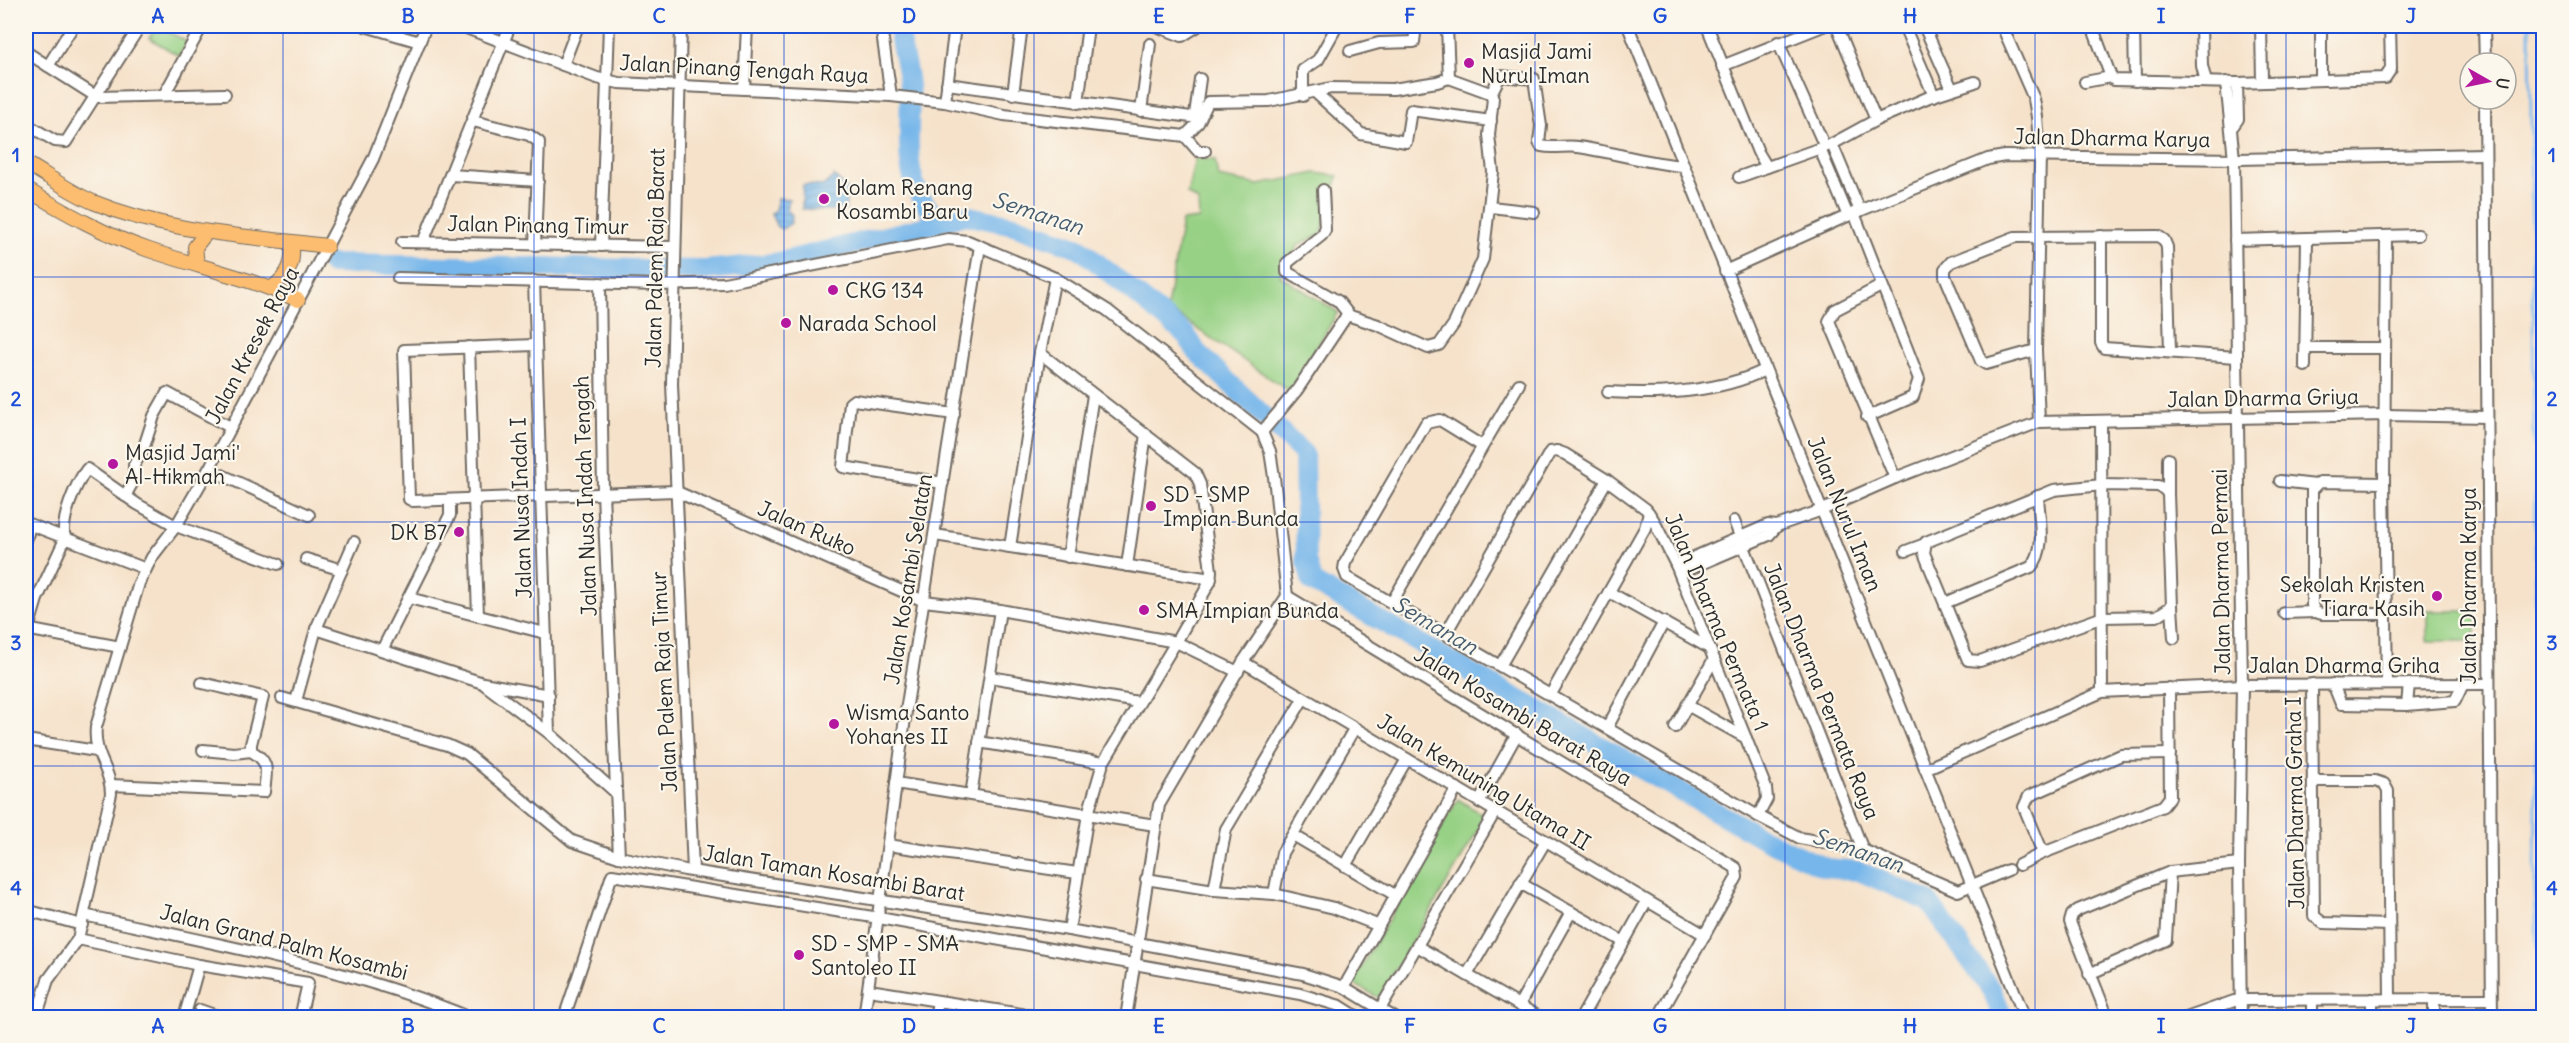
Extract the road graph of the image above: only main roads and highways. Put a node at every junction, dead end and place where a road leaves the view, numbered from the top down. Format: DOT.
graph roads {
  1 [pos="26,163"];
  2 [pos="26,189"];
  3 [pos="206,233"];
  4 [pos="291,242"];
  5 [pos="327,246"];
  6 [pos="197,264"];
  7 [pos="272,288"];
  8 [pos="298,300"];
  1 -- 3 [label="main road"];
  2 -- 6 [label="main road"];
  3 -- 4 [label="main road"];
  3 -- 6 [label="main road"];
  4 -- 5 [label="main road"];
  4 -- 7 [label="main road"];
  6 -- 7 [label="main road"];
  7 -- 8 [label="main road"];
}
